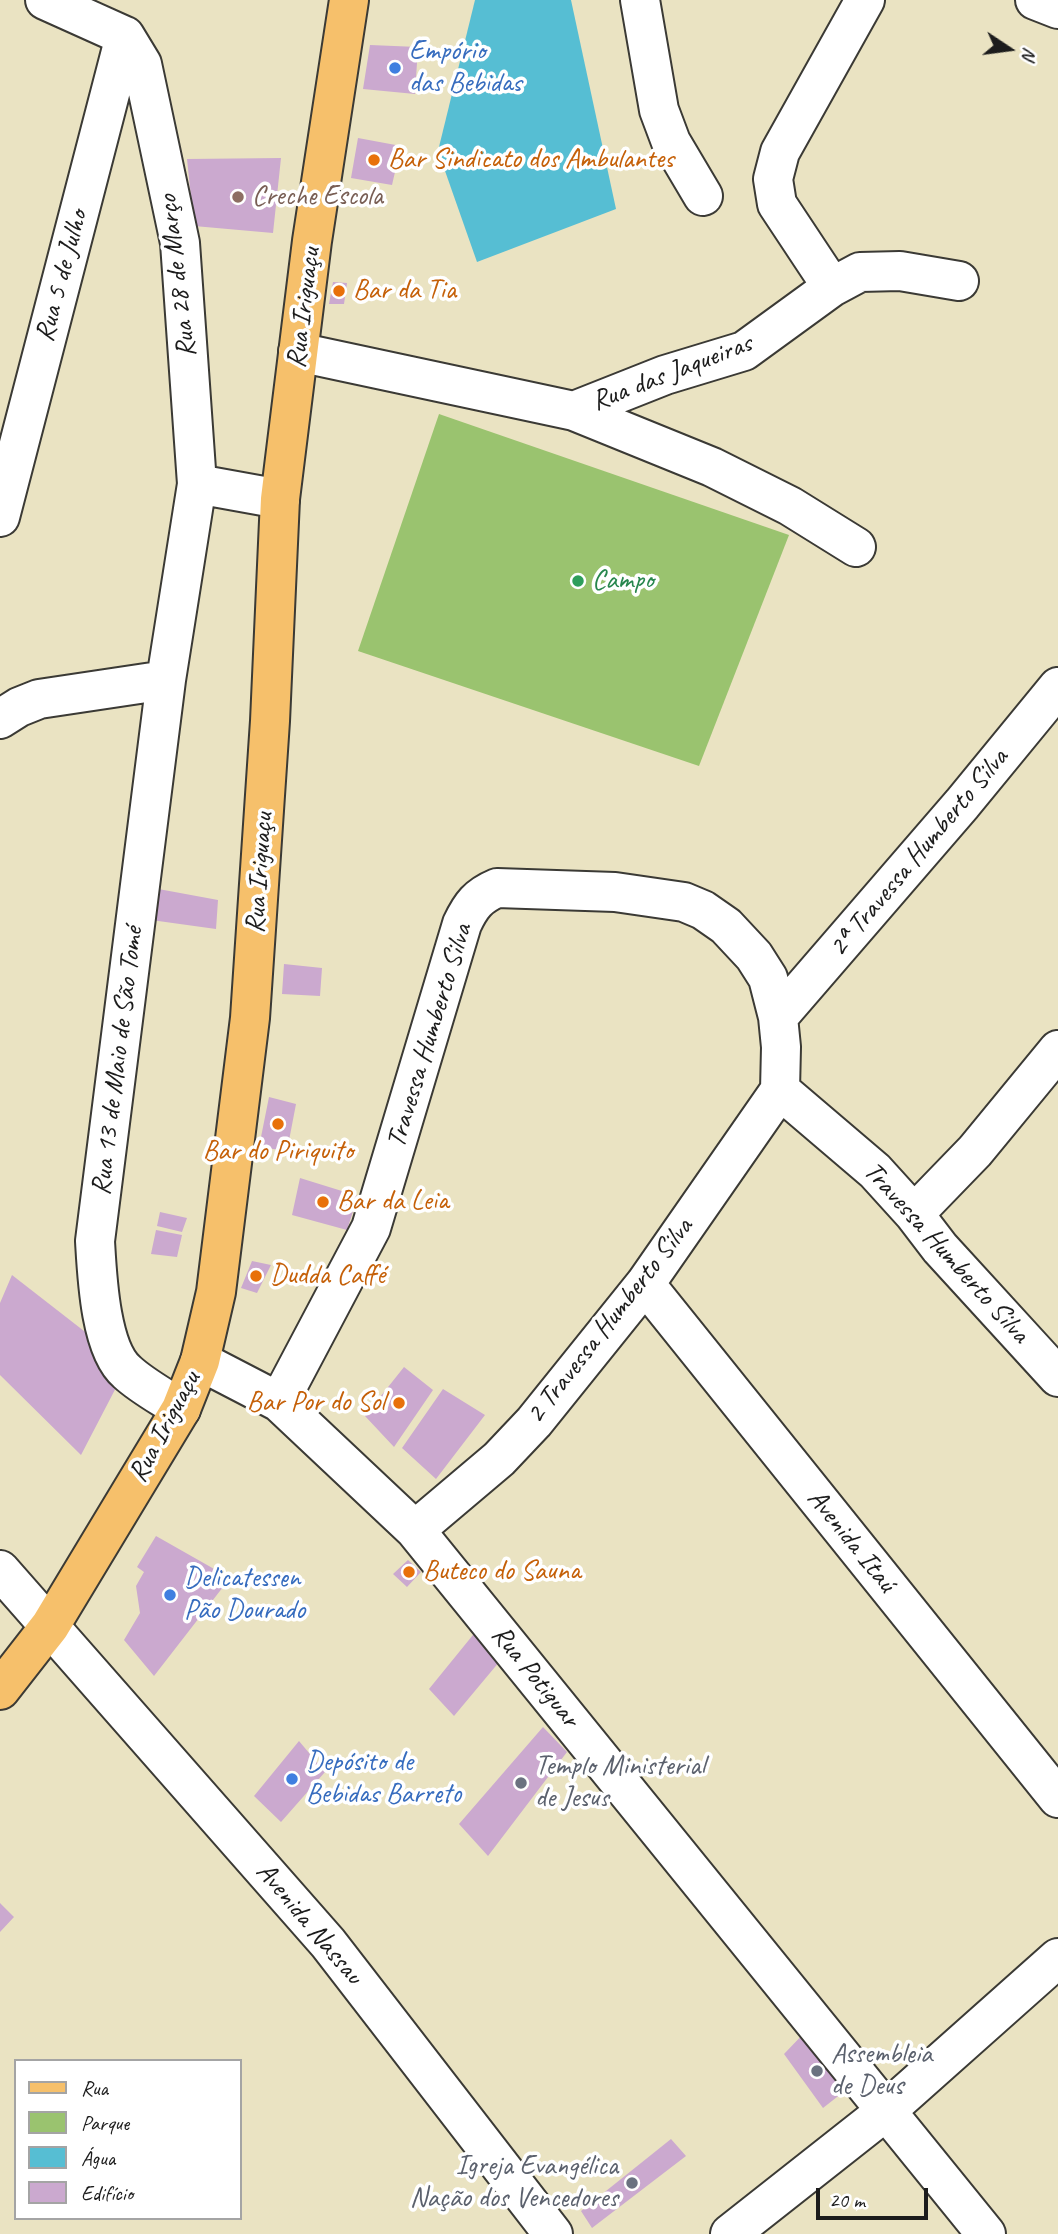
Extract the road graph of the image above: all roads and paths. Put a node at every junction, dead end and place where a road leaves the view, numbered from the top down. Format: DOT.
graph roads {
  1 [pos="45,0"];
  2 [pos="349,0"];
  3 [pos="640,0"];
  4 [pos="864,0"];
  5 [pos="1035,0"];
  6 [pos="1058,9"];
  7 [pos="125,36"];
  8 [pos="703,195"];
  9 [pos="958,282"];
  10 [pos="832,287"];
  11 [pos="298,352"];
  12 [pos="574,411"];
  13 [pos="197,484"];
  14 [pos="280,499"];
  15 [pos="0,517"];
  16 [pos="856,547"];
  17 [pos="166,680"];
  18 [pos="1058,687"];
  19 [pos="0,719"];
  20 [pos="778,1017"];
  21 [pos="1058,1050"];
  22 [pos="780,1090"];
  23 [pos="914,1214"];
  24 [pos="645,1284"];
  25 [pos="200,1361"];
  26 [pos="1058,1377"];
  27 [pos="279,1402"];
  28 [pos="181,1409"];
  29 [pos="415,1530"];
  30 [pos="0,1570"];
  31 [pos="50,1626"];
  32 [pos="0,1689"];
  33 [pos="1058,1798"];
  34 [pos="1058,1958"];
  35 [pos="886,2110"];
  36 [pos="553,2234"];
  37 [pos="730,2234"];
  38 [pos="986,2234"];
  1 -- 7 [label="street"];
  2 -- 11 [label="main road, Rua Iriguaçu"];
  3 -- 8 [label="street"];
  4 -- 10 [label="street"];
  5 -- 6 [label="street"];
  7 -- 13 [label="street, Rua 28 de Março"];
  7 -- 15 [label="street, Rua 5 de Julho"];
  9 -- 10 [label="street, Rua das Jaqueiras"];
  10 -- 12 [label="street, Rua das Jaqueiras"];
  11 -- 12 [label="street, Rua das Jaqueiras"];
  11 -- 14 [label="main road, Rua Iriguaçu"];
  12 -- 16 [label="street, Rua das Jaqueiras"];
  13 -- 14 [label="street"];
  13 -- 17 [label="street, Rua 13 de Maio de São Tomé"];
  14 -- 25 [label="main road, Rua Iriguaçu"];
  17 -- 19 [label="street"];
  17 -- 28 [label="street, Rua 13 de Maio de São Tomé"];
  18 -- 20 [label="street, 2ª Travessa Humberto Silva"];
  20 -- 22 [label="street, Travessa Humberto Silva"];
  20 -- 27 [label="street, Travessa Humberto Silva"];
  21 -- 23 [label="street"];
  22 -- 23 [label="street, Travessa Humberto Silva"];
  22 -- 24 [label="street, 2 Travessa Humberto Silva"];
  23 -- 26 [label="street, Travessa Humberto Silva"];
  24 -- 29 [label="street, 2 Travessa Humberto Silva"];
  24 -- 33 [label="street, Avenida Itaú"];
  25 -- 27 [label="street, Rua Potiguar"];
  25 -- 28 [label="main road, Rua Iriguaçu"];
  27 -- 29 [label="street, Rua Potiguar"];
  28 -- 31 [label="main road, Rua Iriguaçu"];
  29 -- 35 [label="street, Rua Potiguar"];
  30 -- 31 [label="street, Avenida Nassau"];
  31 -- 32 [label="main road, Rua Iriguaçu"];
  31 -- 36 [label="street, Avenida Nassau"];
  34 -- 35 [label="street"];
  35 -- 37 [label="street"];
  35 -- 38 [label="street, Rua Potiguar"];
}
